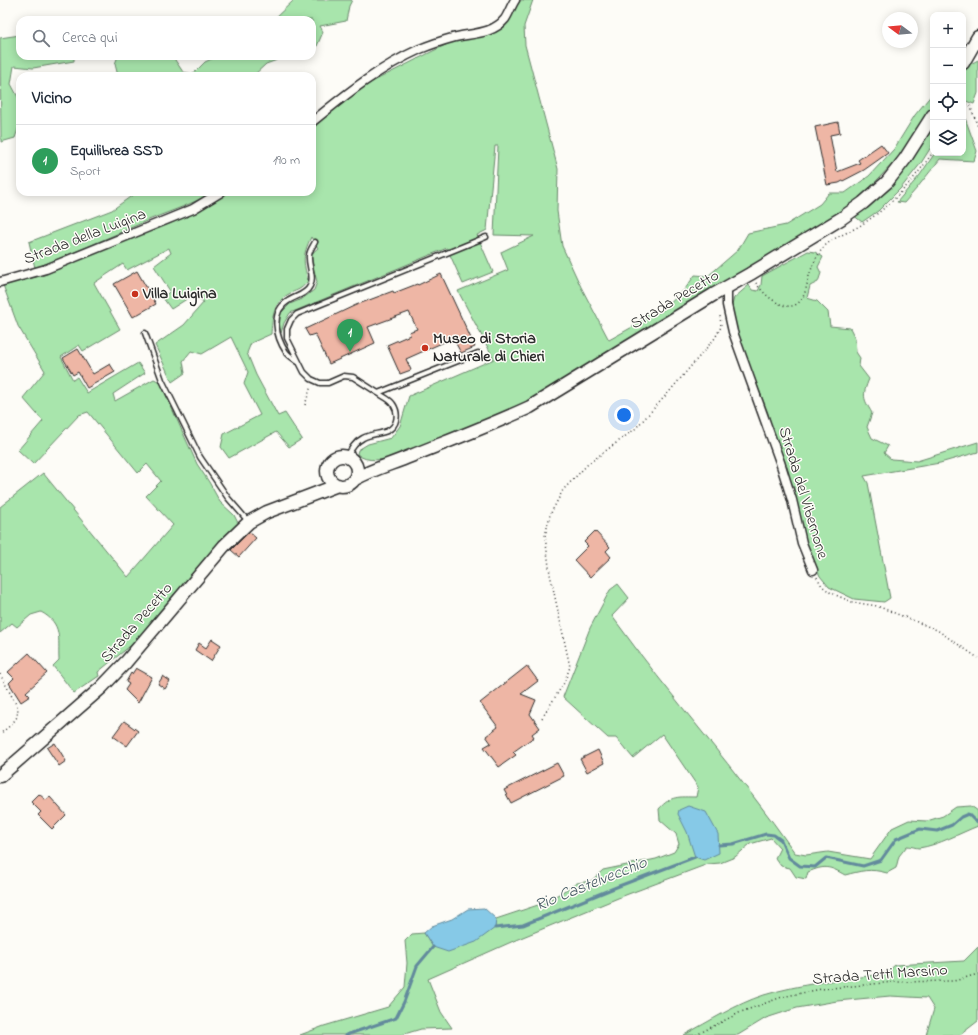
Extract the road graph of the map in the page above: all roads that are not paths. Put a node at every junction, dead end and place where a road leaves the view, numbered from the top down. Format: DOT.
graph roads {
  1 [pos="515,0"];
  2 [pos="978,36"];
  3 [pos="966,58"];
  4 [pos="316,119"];
  5 [pos="930,120"];
  6 [pos="214,196"];
  7 [pos="486,237"];
  8 [pos="315,242"];
  9 [pos="0,282"];
  10 [pos="727,287"];
  11 [pos="145,333"];
  12 [pos="478,352"];
  13 [pos="300,364"];
  14 [pos="378,393"];
  15 [pos="350,459"];
  16 [pos="396,462"];
  17 [pos="328,472"];
  18 [pos="355,479"];
  19 [pos="338,486"];
  20 [pos="301,500"];
  21 [pos="249,522"];
  22 [pos="813,570"];
  23 [pos="0,776"];
  1 -- 4 [label="street"];
  2 -- 3 [label="main road"];
  5 -- 10 [label="main road, Strada Pecetto"];
  6 -- 9 [label="street, Strada della Luigina"];
  7 -- 13 [label="lane"];
  8 -- 13 [label="lane"];
  10 -- 16 [label="main road, Strada Pecetto"];
  10 -- 22 [label="street, Strada del Vibernone"];
  11 -- 21 [label="lane"];
  12 -- 14 [label="lane"];
  13 -- 14 [label="lane"];
  14 -- 15 [label="lane"];
  15 -- 16 [label="main road, Strada Pecetto"];
  15 -- 17 [label="main road, Strada Pecetto"];
  15 -- 18 [label="main road"];
  16 -- 18 [label="main road, Strada Pecetto"];
  17 -- 19 [label="main road"];
  17 -- 20 [label="main road, Strada Pecetto"];
  18 -- 19 [label="main road, Strada Pecetto"];
  19 -- 20 [label="main road, Strada Pecetto"];
  20 -- 21 [label="main road, Strada Pecetto"];
  21 -- 23 [label="main road, Strada Pecetto"];
}
